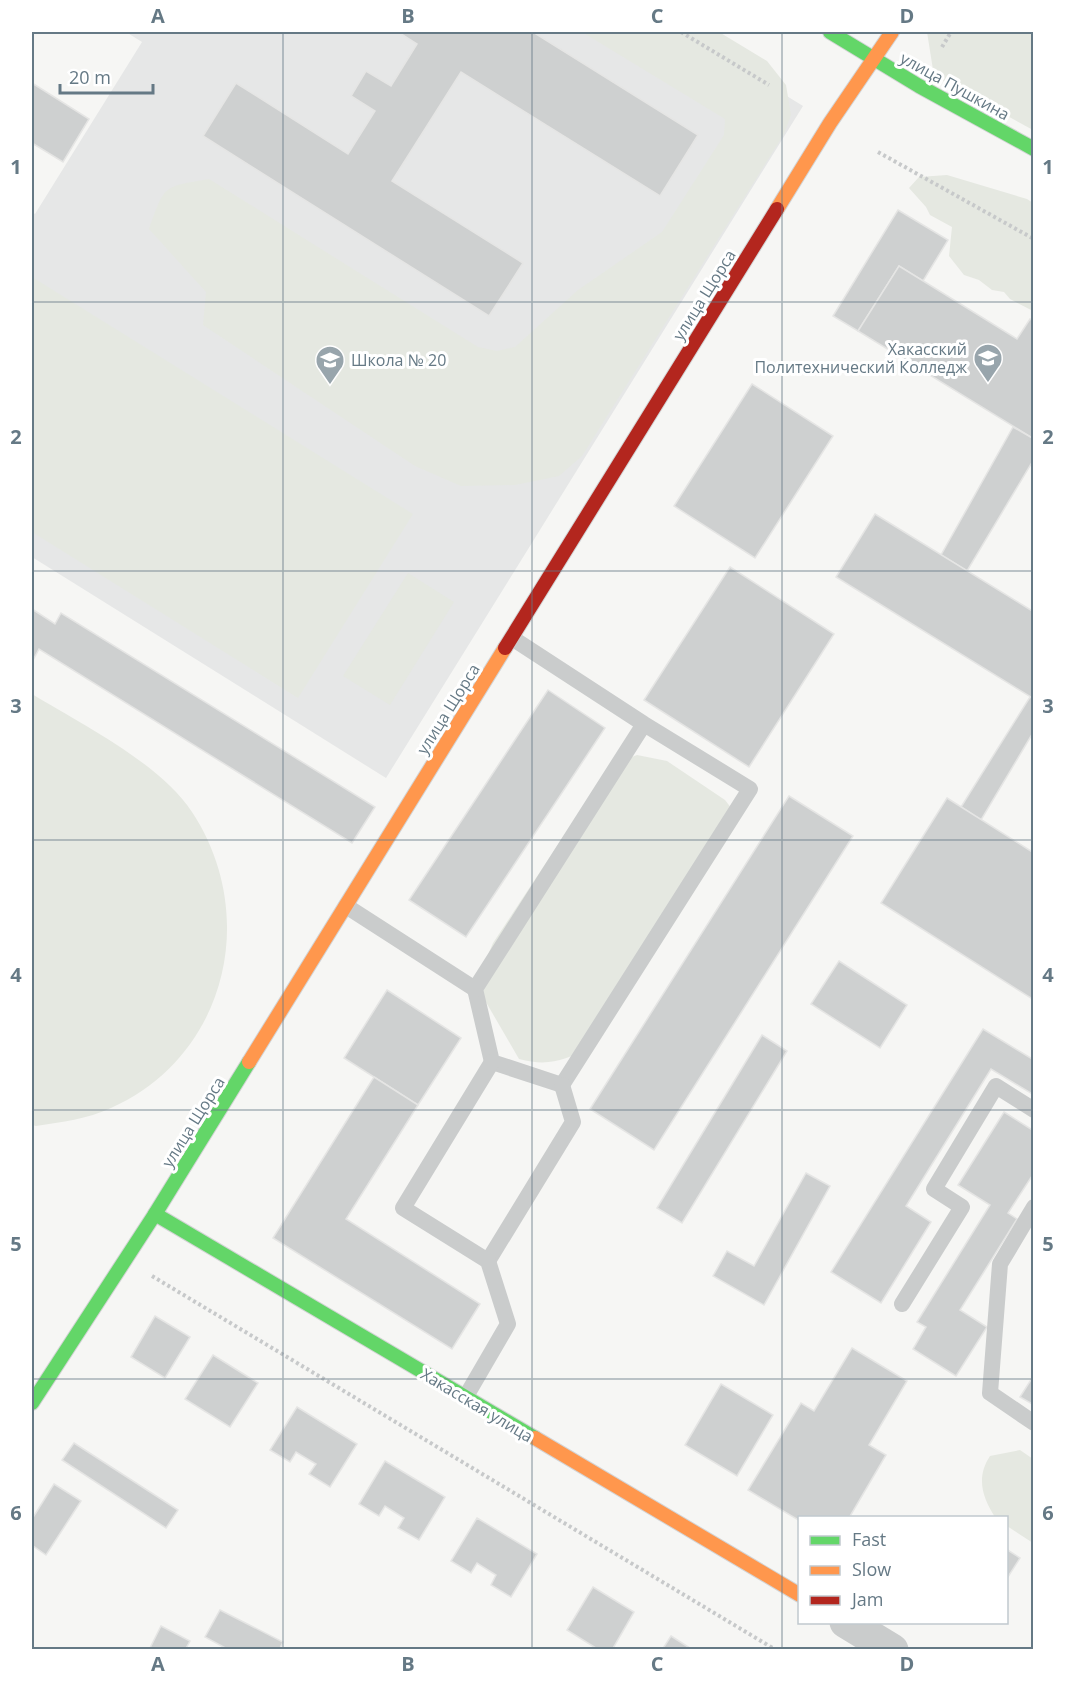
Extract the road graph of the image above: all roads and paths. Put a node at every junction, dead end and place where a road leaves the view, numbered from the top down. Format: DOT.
graph roads {
  1 [pos="681,32"];
  2 [pos="830,32"];
  3 [pos="892,32"];
  4 [pos="951,32"];
  5 [pos="942,47"];
  6 [pos="873,59"];
  7 [pos="769,85"];
  8 [pos="1034,149"];
  9 [pos="878,152"];
  10 [pos="1034,239"];
  11 [pos="512,638"];
  12 [pos="644,724"];
  13 [pos="346,906"];
  14 [pos="476,989"];
  15 [pos="492,1062"];
  16 [pos="562,1085"];
  17 [pos="1034,1110"];
  18 [pos="1034,1207"];
  19 [pos="155,1214"];
  20 [pos="488,1261"];
  21 [pos="144,1284"];
  22 [pos="902,1304"];
  23 [pos="465,1398"];
  24 [pos="32,1403"];
  25 [pos="1034,1423"];
  26 [pos="798,1594"];
  27 [pos="848,1624"];
  28 [pos="776,1650"];
  29 [pos="892,1650"];
  1 -- 7 [label="path"];
  2 -- 6 [label="street, улица Пушкина"];
  3 -- 6 [label="street, улица Щорса"];
  4 -- 5 [label="path"];
  6 -- 8 [label="street, улица Пушкина"];
  6 -- 11 [label="street, улица Щорса"];
  9 -- 10 [label="path"];
  11 -- 12 [label="lane"];
  11 -- 13 [label="street, улица Щорса"];
  12 -- 14 [label="lane"];
  12 -- 16 [label="lane"];
  13 -- 14 [label="lane"];
  13 -- 19 [label="street, улица Щорса"];
  14 -- 15 [label="lane"];
  15 -- 16 [label="lane"];
  15 -- 20 [label="lane"];
  16 -- 20 [label="lane"];
  17 -- 22 [label="lane"];
  18 -- 25 [label="lane"];
  19 -- 23 [label="street, Хакасская улица"];
  19 -- 24 [label="street, улица Щорса"];
  20 -- 23 [label="lane"];
  21 -- 28 [label="path"];
  23 -- 26 [label="street, Хакасская улица"];
  27 -- 29 [label="street"];
}
